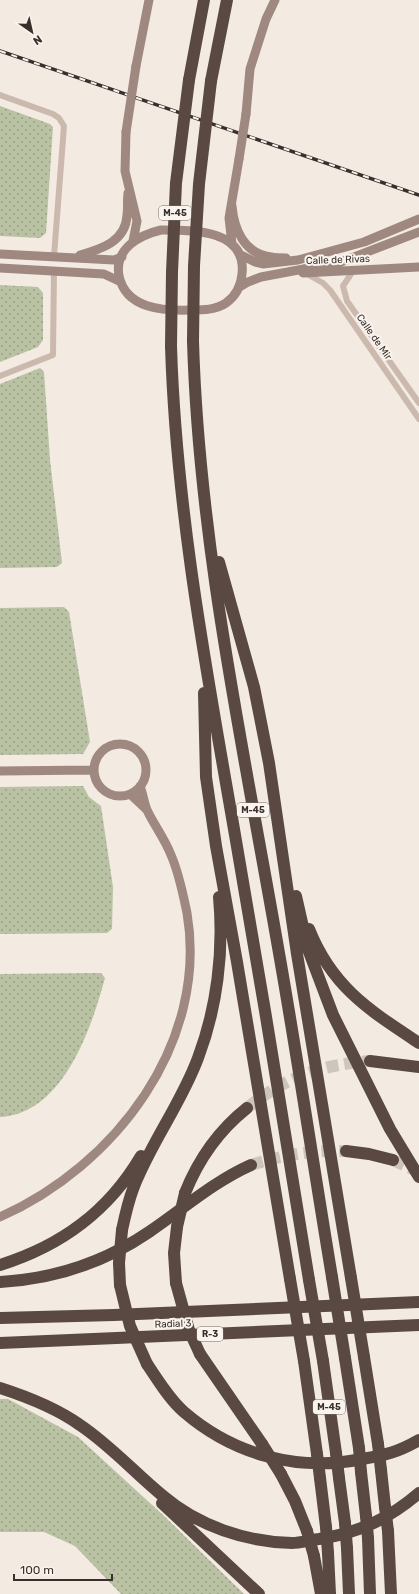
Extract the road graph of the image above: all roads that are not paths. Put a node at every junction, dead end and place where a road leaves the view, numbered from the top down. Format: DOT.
graph roads {
  1 [pos="149,0"];
  2 [pos="204,0"];
  3 [pos="227,0"];
  4 [pos="275,0"];
  5 [pos="0,95"];
  6 [pos="128,190"];
  7 [pos="232,206"];
  8 [pos="419,219"];
  9 [pos="419,232"];
  10 [pos="133,241"];
  11 [pos="232,244"];
  12 [pos="0,254"];
  13 [pos="239,254"];
  14 [pos="54,256"];
  15 [pos="70,257"];
  16 [pos="122,257"];
  17 [pos="298,260"];
  18 [pos="0,268"];
  19 [pos="419,268"];
  20 [pos="54,270"];
  21 [pos="296,271"];
  22 [pos="353,271"];
  23 [pos="307,274"];
  24 [pos="121,282"];
  25 [pos="238,288"];
  26 [pos="0,376"];
  27 [pos="419,403"];
  28 [pos="419,419"];
  29 [pos="211,547"];
  30 [pos="206,668"];
  31 [pos="94,770"];
  32 [pos="0,771"];
  33 [pos="140,786"];
  34 [pos="130,794"];
  35 [pos="275,799"];
  36 [pos="147,810"];
  37 [pos="216,846"];
  38 [pos="292,877"];
  39 [pos="419,1043"];
  40 [pos="370,1061"];
  41 [pos="419,1067"];
  42 [pos="191,1073"];
  43 [pos="247,1108"];
  44 [pos="346,1151"];
  45 [pos="392,1160"];
  46 [pos="250,1165"];
  47 [pos="419,1177"];
  48 [pos="0,1217"];
  49 [pos="0,1265"];
  50 [pos="0,1282"];
  51 [pos="419,1302"];
  52 [pos="0,1318"];
  53 [pos="419,1325"];
  54 [pos="0,1343"];
  55 [pos="0,1388"];
  56 [pos="98,1439"];
  57 [pos="419,1440"];
  58 [pos="419,1493"];
  59 [pos="259,1594"];
  60 [pos="322,1594"];
  61 [pos="330,1594"];
  62 [pos="349,1594"];
  63 [pos="370,1594"];
  64 [pos="391,1594"];
  1 -- 6 [label="street, bridge"];
  2 -- 30 [label="highway, M-45, bridge"];
  3 -- 29 [label="highway, M-45, bridge"];
  4 -- 7 [label="street, bridge"];
  5 -- 14 [label="street"];
  6 -- 10 [label="street"];
  6 -- 15 [label="street"];
  7 -- 11 [label="street"];
  7 -- 17 [label="street"];
  8 -- 17 [label="street"];
  9 -- 21 [label="street"];
  10 -- 11 [label="street"];
  10 -- 16 [label="street"];
  11 -- 13 [label="street"];
  12 -- 14 [label="street"];
  13 -- 17 [label="street"];
  13 -- 25 [label="street"];
  14 -- 15 [label="street"];
  15 -- 16 [label="street"];
  16 -- 24 [label="street"];
  18 -- 20 [label="street"];
  19 -- 22 [label="street, Calle de Rivas"];
  20 -- 24 [label="street"];
  20 -- 26 [label="street"];
  21 -- 23 [label="street, Calle de Rivas"];
  21 -- 25 [label="street, Calle de Rivas"];
  22 -- 23 [label="street, Calle de Rivas"];
  22 -- 27 [label="street, Calle de Mir"];
  23 -- 28 [label="street, Calle de Mir"];
  24 -- 25 [label="street"];
  29 -- 35 [label="highway"];
  29 -- 63 [label="highway, M-45, bridge"];
  30 -- 37 [label="highway"];
  30 -- 62 [label="highway, M-45, bridge"];
  31 -- 32 [label="street"];
  31 -- 33 [label="street"];
  31 -- 34 [label="street"];
  33 -- 34 [label="street"];
  33 -- 36 [label="street"];
  34 -- 36 [label="street"];
  35 -- 38 [label="highway"];
  35 -- 64 [label="highway, bridge"];
  36 -- 48 [label="street"];
  37 -- 42 [label="highway"];
  37 -- 61 [label="highway, bridge"];
  38 -- 39 [label="highway"];
  38 -- 47 [label="highway"];
  40 -- 41 [label="highway"];
  42 -- 49 [label="highway"];
  42 -- 57 [label="highway, bridge"];
  43 -- 60 [label="highway, bridge"];
  44 -- 45 [label="highway"];
  46 -- 50 [label="highway"];
  51 -- 52 [label="highway, Radial 3"];
  53 -- 54 [label="highway, Radial 3 / R-3"];
  55 -- 56 [label="highway"];
  56 -- 58 [label="highway"];
  56 -- 59 [label="highway"];
}
